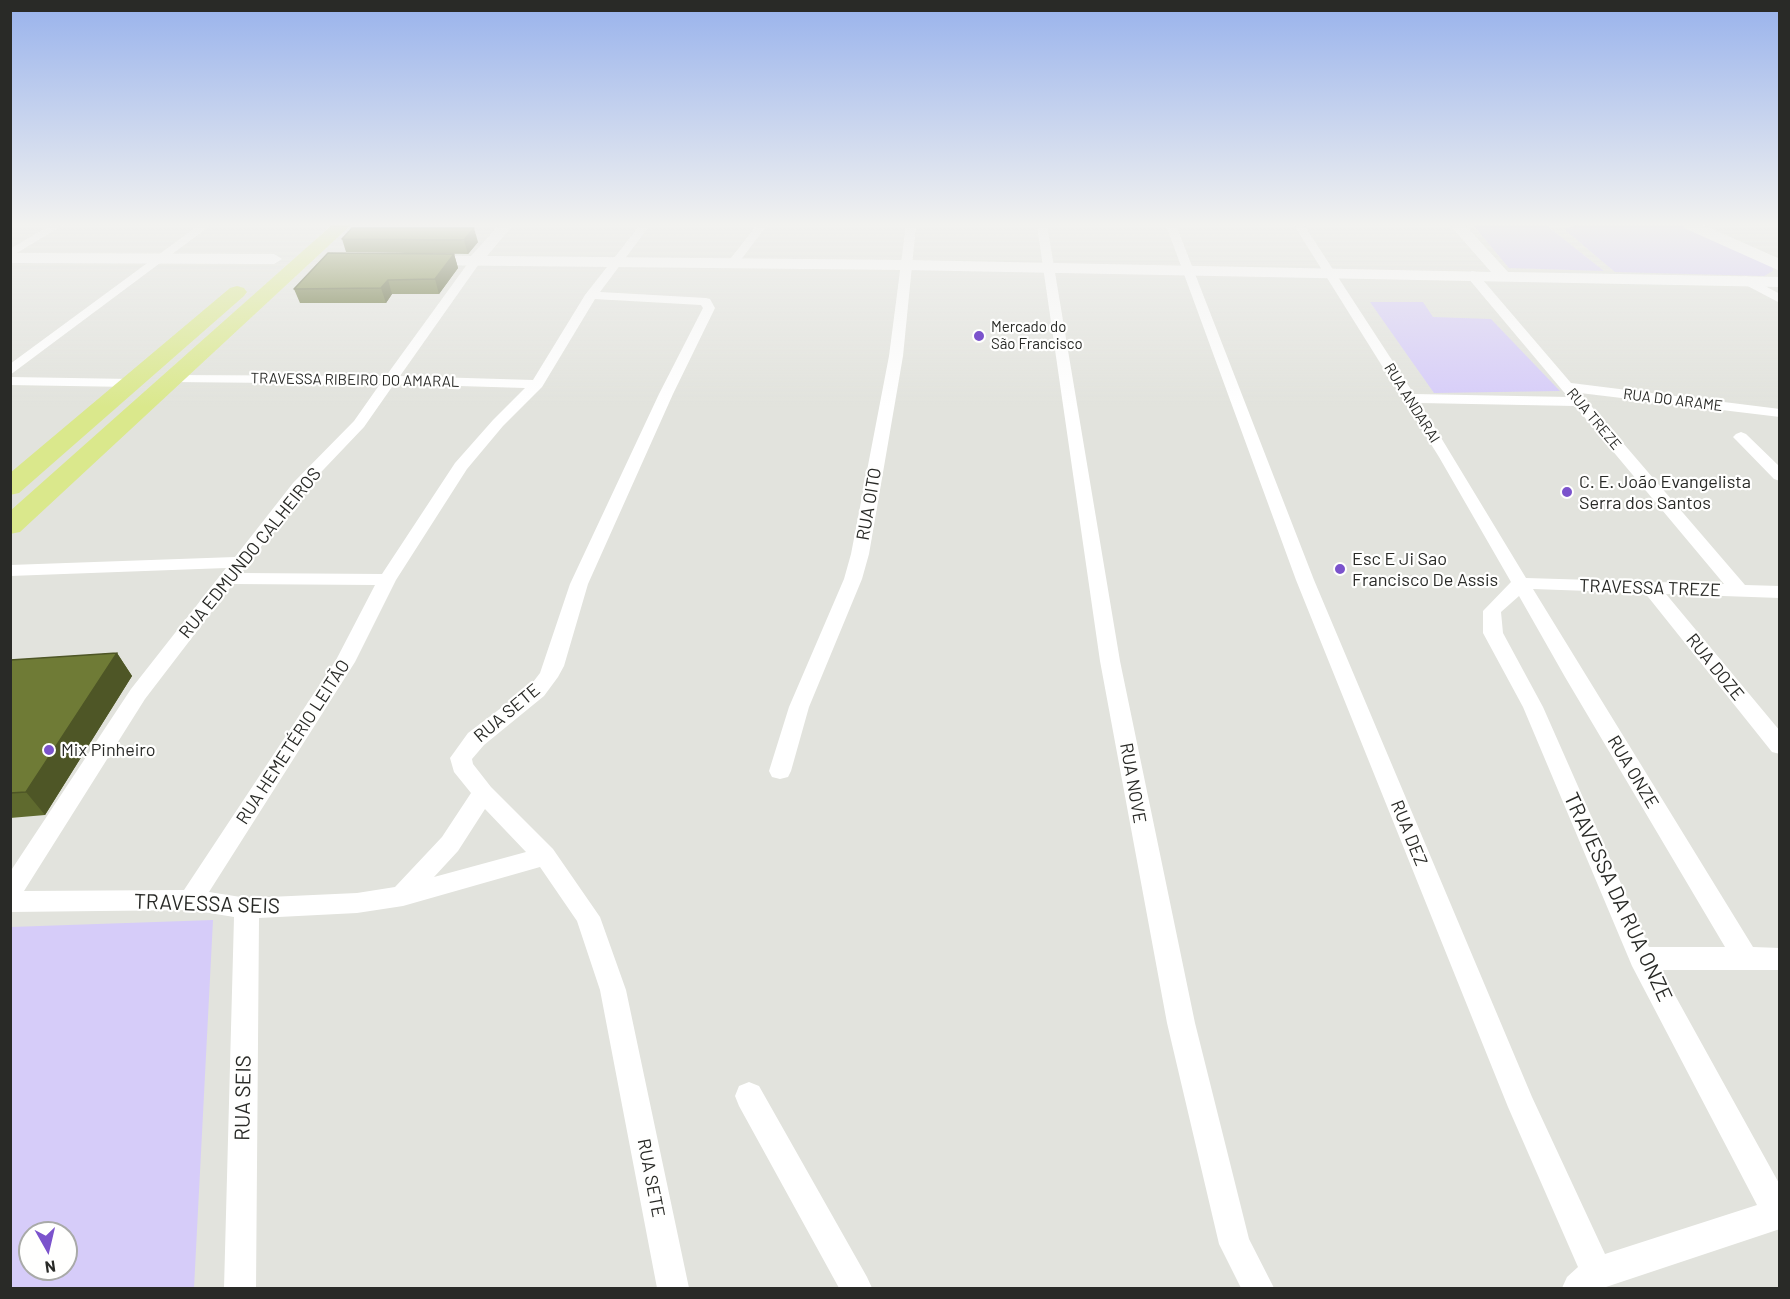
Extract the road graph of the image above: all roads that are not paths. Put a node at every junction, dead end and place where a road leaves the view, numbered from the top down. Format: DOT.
graph roads {
  1 [pos="125,286"];
  2 [pos="243,286"];
  3 [pos="276,286"];
  4 [pos="459,286"];
  5 [pos="598,286"];
  6 [pos="905,286"];
  7 [pos="1051,286"];
  8 [pos="1194,286"];
  9 [pos="1338,286"];
  10 [pos="1481,286"];
  11 [pos="1759,286"];
  12 [pos="591,296"];
  13 [pos="1779,300"];
  14 [pos="10,371"];
  15 [pos="174,378"];
  16 [pos="392,380"];
  17 [pos="10,381"];
  18 [pos="131,383"];
  19 [pos="537,384"];
  20 [pos="1567,387"];
  21 [pos="1408,398"];
  22 [pos="1580,402"];
  23 [pos="1779,413"];
  24 [pos="1742,437"];
  25 [pos="1779,476"];
  26 [pos="10,487"];
  27 [pos="10,526"];
  28 [pos="242,562"];
  29 [pos="10,571"];
  30 [pos="230,578"];
  31 [pos="387,580"];
  32 [pos="1521,584"];
  33 [pos="1651,588"];
  34 [pos="1739,590"];
  35 [pos="1778,593"];
  36 [pos="1779,746"];
  37 [pos="780,771"];
  38 [pos="483,794"];
  39 [pos="544,856"];
  40 [pos="10,893"];
  41 [pos="403,896"];
  42 [pos="191,900"];
  43 [pos="10,902"];
  44 [pos="247,908"];
  45 [pos="1641,958"];
  46 [pos="1746,959"];
  47 [pos="1779,959"];
  48 [pos="749,1096"];
  49 [pos="1779,1213"];
  50 [pos="1587,1281"];
  51 [pos="240,1288"];
  52 [pos="673,1288"];
  53 [pos="856,1288"];
  54 [pos="1258,1288"];
  1 -- 14 [label="street"];
  2 -- 18 [label="main road"];
  3 -- 15 [label="main road"];
  4 -- 16 [label="street, RUA EDMUNDO CALHEIROS"];
  5 -- 12 [label="street, RUA HEMETÉRIO LEITÃO"];
  6 -- 37 [label="street, RUA OITO"];
  7 -- 54 [label="street, RUA NOVE"];
  8 -- 50 [label="street, RUA DEZ"];
  9 -- 21 [label="street, RUA ANDARAI"];
  10 -- 20 [label="street, RUA TREZE"];
  11 -- 13 [label="street"];
  12 -- 19 [label="street, RUA HEMETÉRIO LEITÃO"];
  12 -- 38 [label="street, RUA SETE"];
  15 -- 16 [label="street, TRAVESSA RIBEIRO DO AMARAL"];
  15 -- 27 [label="main road"];
  16 -- 19 [label="street, TRAVESSA RIBEIRO DO AMARAL"];
  16 -- 28 [label="street, RUA EDMUNDO CALHEIROS"];
  17 -- 18 [label="street"];
  18 -- 26 [label="main road"];
  19 -- 31 [label="street, RUA HEMETÉRIO LEITÃO"];
  20 -- 22 [label="street, RUA TREZE"];
  20 -- 23 [label="street, RUA DO ARAME"];
  21 -- 22 [label="street"];
  21 -- 32 [label="street, RUA ANDARAI"];
  22 -- 34 [label="street, RUA TREZE"];
  24 -- 25 [label="street"];
  28 -- 29 [label="street"];
  28 -- 30 [label="street, RUA EDMUNDO CALHEIROS"];
  30 -- 31 [label="street"];
  30 -- 40 [label="street, RUA EDMUNDO CALHEIROS"];
  31 -- 42 [label="street, RUA HEMETÉRIO LEITÃO"];
  32 -- 33 [label="street, TRAVESSA TREZE"];
  32 -- 45 [label="street, TRAVESSA DA RUA ONZE"];
  32 -- 46 [label="street, RUA ONZE"];
  33 -- 34 [label="street, TRAVESSA TREZE"];
  33 -- 36 [label="street, RUA DOZE"];
  34 -- 35 [label="street, TRAVESSA TREZE"];
  38 -- 39 [label="street, RUA SETE"];
  38 -- 41 [label="street"];
  39 -- 41 [label="street, TRAVESSA SEIS"];
  39 -- 52 [label="street, RUA SETE"];
  41 -- 44 [label="street, TRAVESSA SEIS"];
  42 -- 43 [label="street, TRAVESSA SEIS"];
  42 -- 44 [label="street, TRAVESSA SEIS"];
  44 -- 51 [label="street, RUA SEIS"];
  45 -- 46 [label="street"];
  45 -- 49 [label="street, TRAVESSA DA RUA ONZE"];
  46 -- 47 [label="street"];
  48 -- 53 [label="street"];
  49 -- 50 [label="street"];
}
